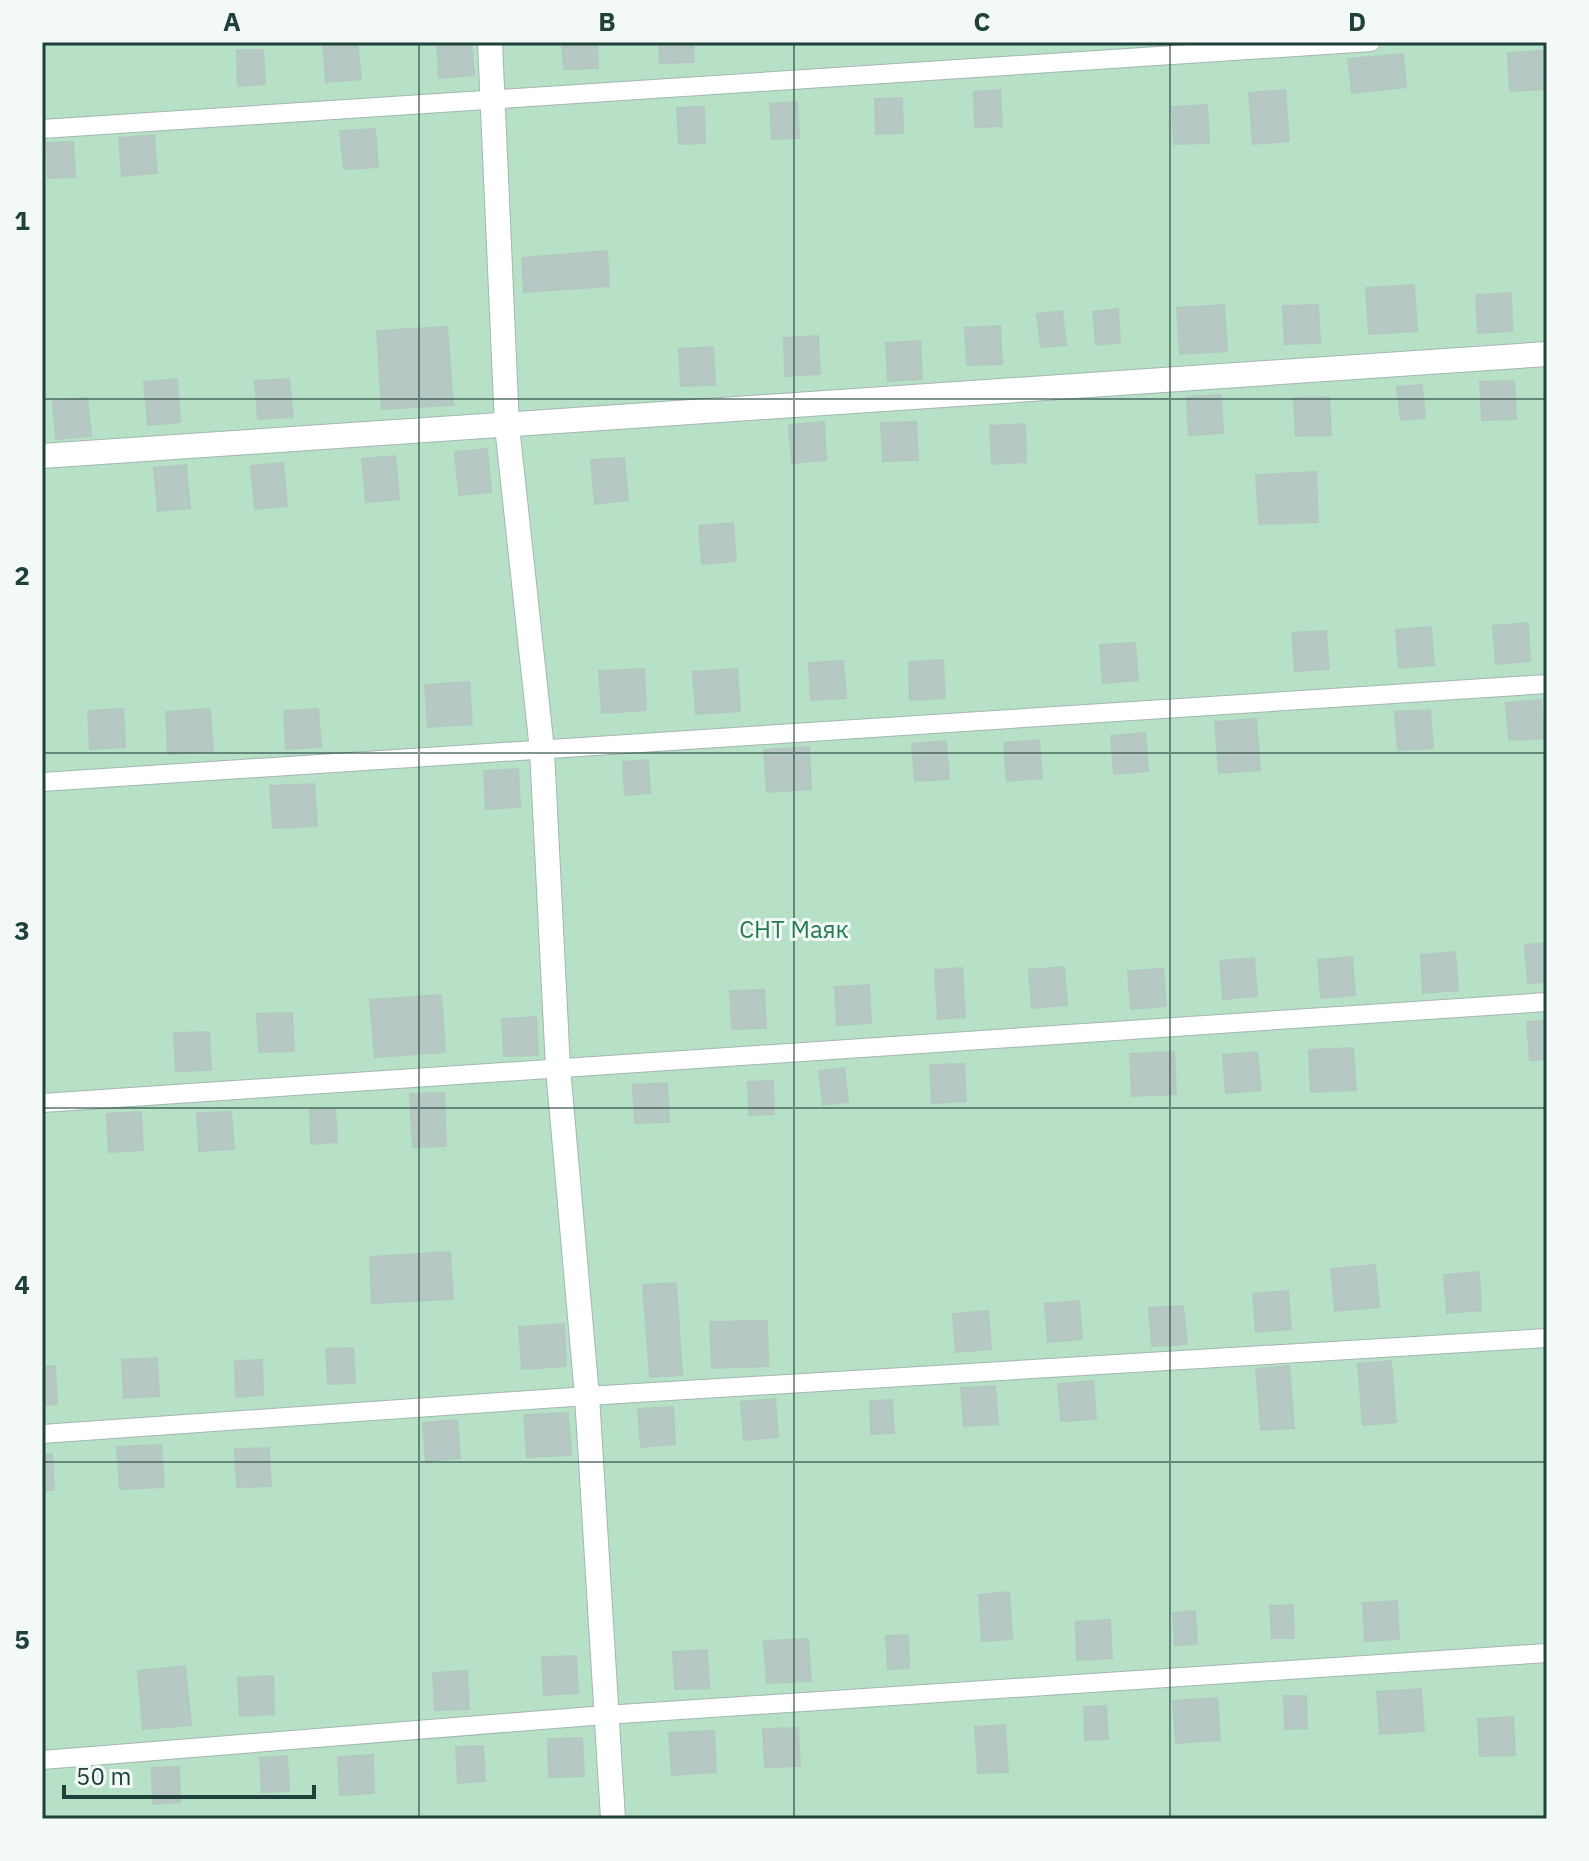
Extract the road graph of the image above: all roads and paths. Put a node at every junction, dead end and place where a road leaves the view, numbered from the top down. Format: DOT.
graph roads {
  1 [pos="490,42"];
  2 [pos="1371,42"];
  3 [pos="494,100"];
  4 [pos="42,129"];
  5 [pos="1547,354"];
  6 [pos="507,426"];
  7 [pos="42,456"];
  8 [pos="1547,684"];
  9 [pos="542,750"];
  10 [pos="42,782"];
  11 [pos="1547,1002"];
  12 [pos="558,1068"];
  13 [pos="42,1103"];
  14 [pos="1547,1338"];
  15 [pos="587,1396"];
  16 [pos="42,1434"];
  17 [pos="1547,1653"];
  18 [pos="605,1715"];
  19 [pos="42,1760"];
  20 [pos="613,1819"];
  1 -- 3 [label="street"];
  2 -- 3 [label="lane"];
  3 -- 4 [label="lane"];
  3 -- 6 [label="street"];
  5 -- 6 [label="street"];
  6 -- 7 [label="street"];
  6 -- 9 [label="street"];
  8 -- 9 [label="lane"];
  9 -- 10 [label="lane"];
  9 -- 12 [label="street"];
  11 -- 12 [label="lane"];
  12 -- 13 [label="lane"];
  12 -- 15 [label="street"];
  14 -- 15 [label="lane"];
  15 -- 16 [label="lane"];
  15 -- 18 [label="street"];
  17 -- 18 [label="lane"];
  18 -- 19 [label="lane"];
  18 -- 20 [label="street"];
}
